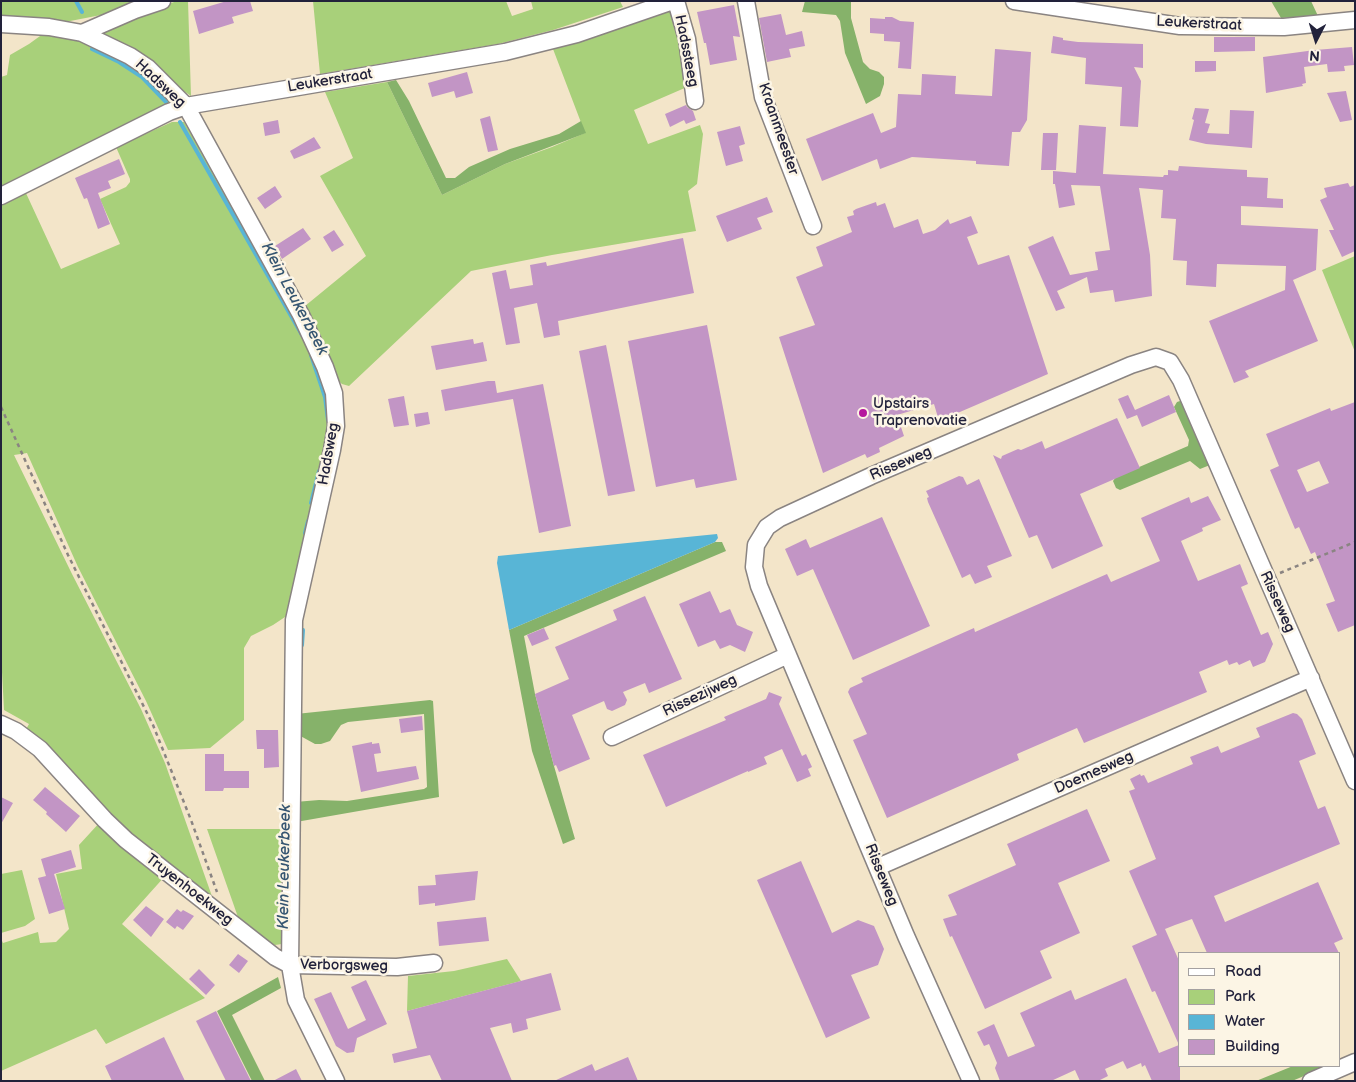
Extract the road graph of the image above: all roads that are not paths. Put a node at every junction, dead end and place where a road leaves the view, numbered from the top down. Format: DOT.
graph roads {
  1 [pos="162,1"];
  2 [pos="675,1"];
  3 [pos="746,1"];
  4 [pos="1014,1"];
  5 [pos="1355,20"];
  6 [pos="1,24"];
  7 [pos="82,33"];
  8 [pos="695,101"];
  9 [pos="186,106"];
  10 [pos="1,196"];
  11 [pos="813,226"];
  12 [pos="788,655"];
  13 [pos="1310,678"];
  14 [pos="1,724"];
  15 [pos="612,737"];
  16 [pos="1355,781"];
  17 [pos="878,868"];
  18 [pos="434,963"];
  19 [pos="290,965"];
  20 [pos="1355,1062"];
  21 [pos="336,1081"];
  22 [pos="971,1081"];
  23 [pos="1311,1081"];
  1 -- 7 [label="street"];
  2 -- 8 [label="street, Hadssteeg"];
  2 -- 9 [label="street, Leukerstraat"];
  3 -- 11 [label="street, Kraanmeester"];
  4 -- 5 [label="street, Leukerstraat"];
  6 -- 7 [label="street, Hadsweg"];
  7 -- 9 [label="street, Hadsweg"];
  9 -- 10 [label="street, Leukerstraat"];
  9 -- 19 [label="street, Hadsweg"];
  12 -- 13 [label="street, Risseweg"];
  12 -- 15 [label="street, Rissezijweg"];
  12 -- 17 [label="street, Risseweg"];
  13 -- 16 [label="street, Risseweg"];
  13 -- 17 [label="street, Doemesweg"];
  14 -- 19 [label="street, Truyenhoekweg"];
  17 -- 22 [label="street, Risseweg"];
  18 -- 19 [label="street, Verborgsweg"];
  19 -- 21 [label="street"];
  20 -- 23 [label="street"];
}
